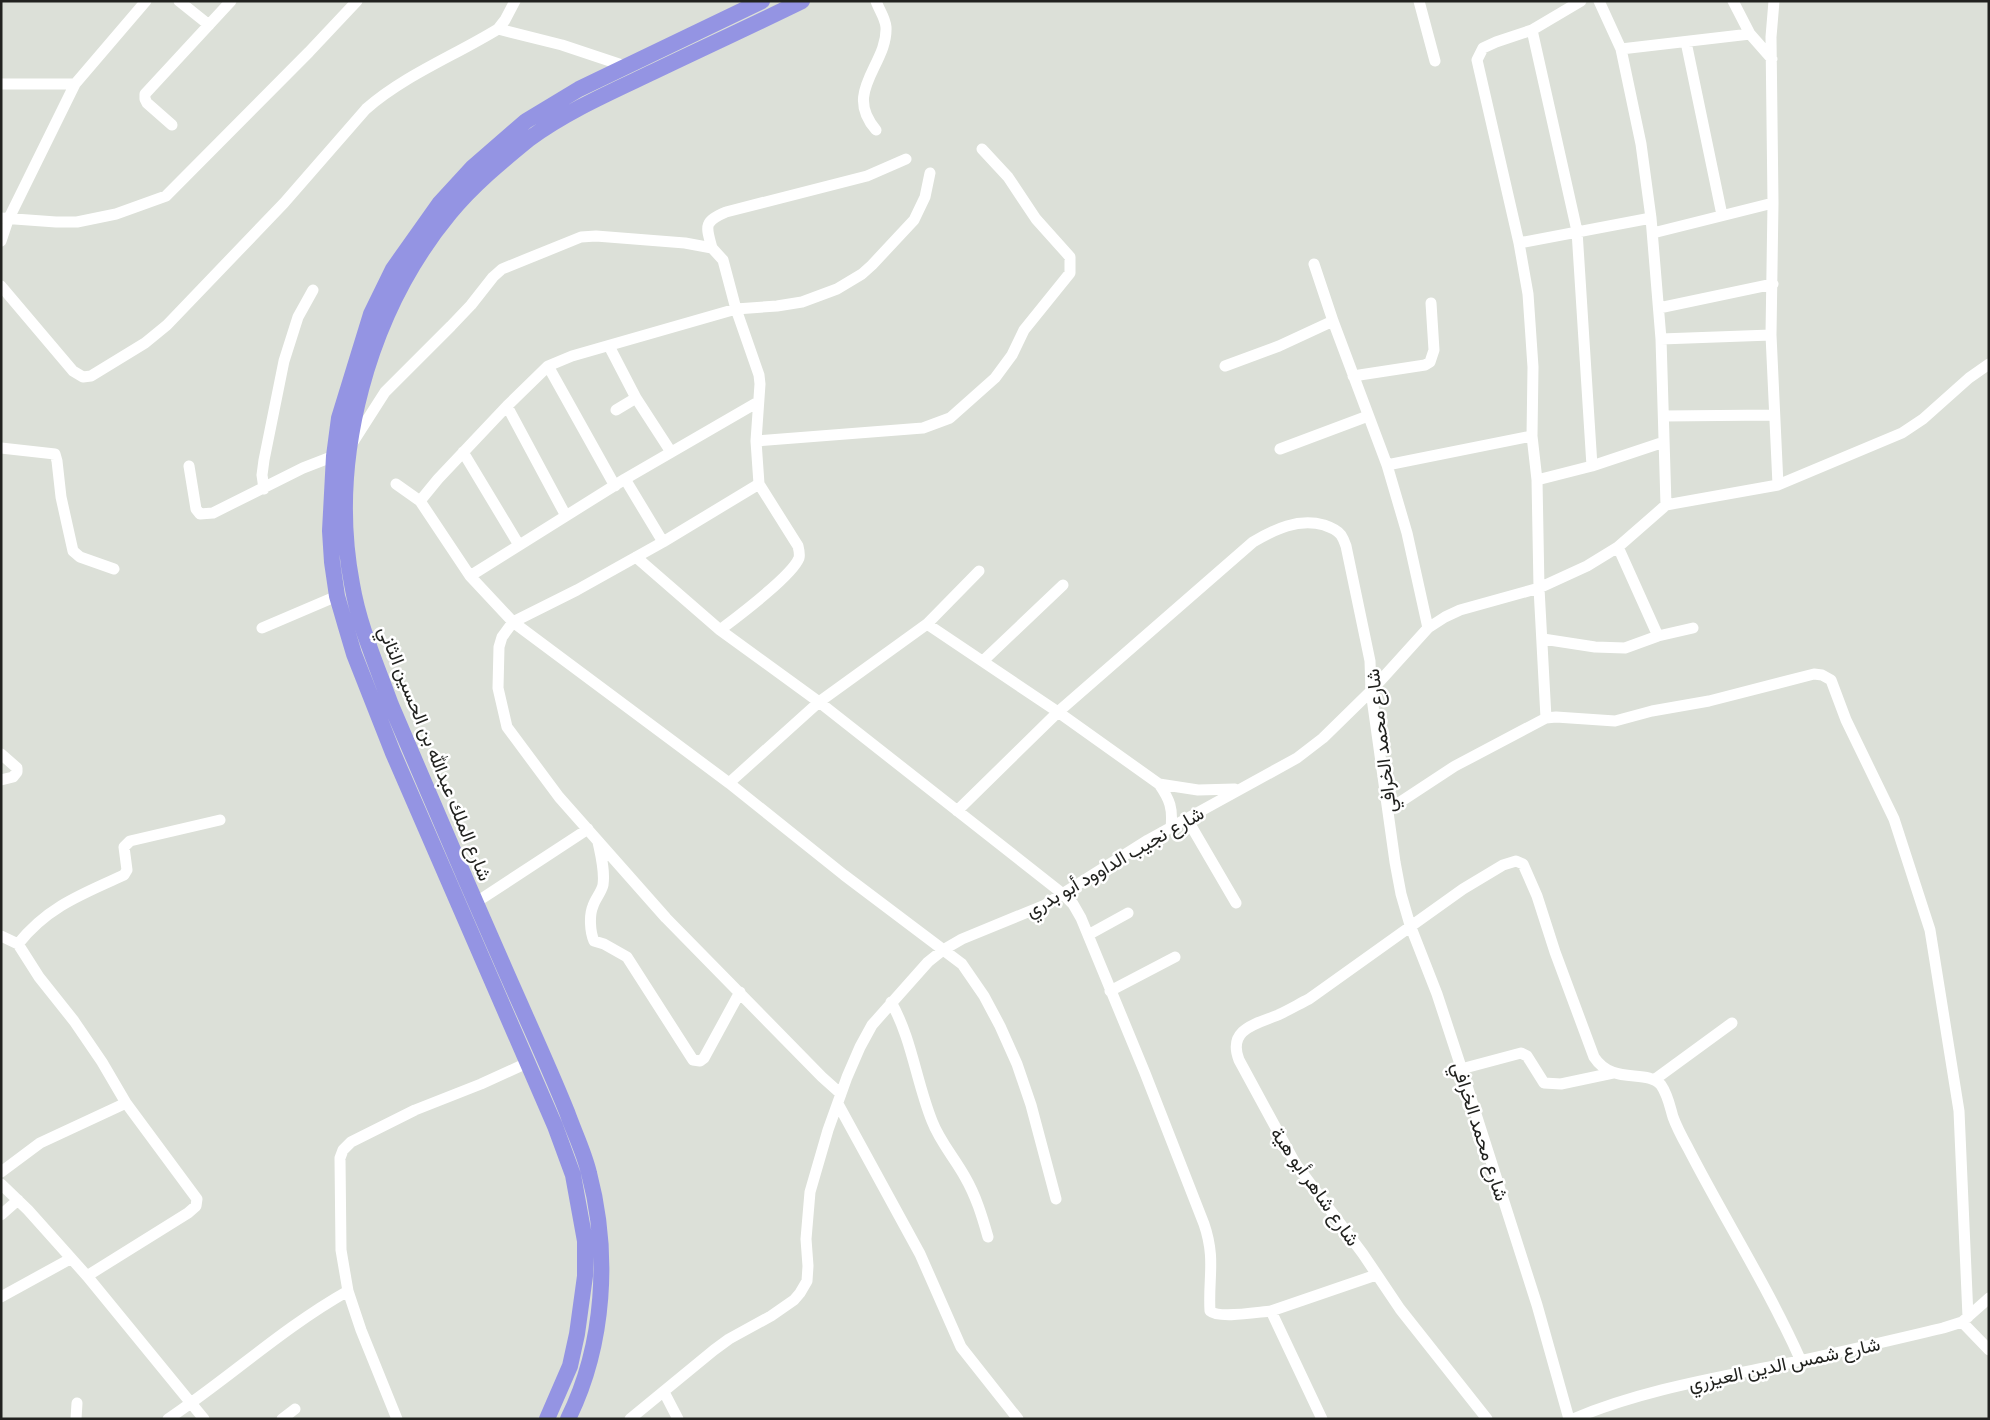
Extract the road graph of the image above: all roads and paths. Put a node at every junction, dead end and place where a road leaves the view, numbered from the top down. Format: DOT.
graph roads {
  1 [pos="146,1"];
  2 [pos="179,1"];
  3 [pos="231,1"];
  4 [pos="357,1"];
  5 [pos="515,1"];
  6 [pos="762,1"];
  7 [pos="802,1"];
  8 [pos="876,1"];
  9 [pos="1419,1"];
  10 [pos="1581,1"];
  11 [pos="1599,1"];
  12 [pos="1733,1"];
  13 [pos="1774,1"];
  14 [pos="209,25"];
  15 [pos="498,29"];
  16 [pos="1532,30"];
  17 [pos="1750,34"];
  18 [pos="1686,42"];
  19 [pos="1621,48"];
  20 [pos="1772,59"];
  21 [pos="1435,60"];
  22 [pos="625,66"];
  23 [pos="1,84"];
  24 [pos="75,84"];
  25 [pos="172,125"];
  26 [pos="876,130"];
  27 [pos="982,149"];
  28 [pos="906,159"];
  29 [pos="930,173"];
  30 [pos="1773,203"];
  31 [pos="1722,216"];
  32 [pos="1652,218"];
  33 [pos="5,219"];
  34 [pos="1577,232"];
  35 [pos="1653,233"];
  36 [pos="1,241"];
  37 [pos="1519,243"];
  38 [pos="712,248"];
  39 [pos="1314,264"];
  40 [pos="1773,284"];
  41 [pos="1,286"];
  42 [pos="313,290"];
  43 [pos="1431,303"];
  44 [pos="1659,308"];
  45 [pos="736,309"];
  46 [pos="1333,321"];
  47 [pos="1771,335"];
  48 [pos="1661,340"];
  49 [pos="610,346"];
  50 [pos="1989,364"];
  51 [pos="548,366"];
  52 [pos="1225,366"];
  53 [pos="1353,376"];
  54 [pos="636,398"];
  55 [pos="758,402"];
  56 [pos="507,406"];
  57 [pos="616,410"];
  58 [pos="1774,415"];
  59 [pos="1368,416"];
  60 [pos="1664,416"];
  61 [pos="1532,436"];
  62 [pos="756,441"];
  63 [pos="1664,442"];
  64 [pos="1,448"];
  65 [pos="349,448"];
  66 [pos="1280,449"];
  67 [pos="463,452"];
  68 [pos="671,452"];
  69 [pos="334,456"];
  70 [pos="1387,465"];
  71 [pos="189,466"];
  72 [pos="1592,466"];
  73 [pos="1537,480"];
  74 [pos="620,483"];
  75 [pos="396,484"];
  76 [pos="759,484"];
  77 [pos="1778,485"];
  78 [pos="264,489"];
  79 [pos="420,501"];
  80 [pos="1666,505"];
  81 [pos="566,516"];
  82 [pos="663,542"];
  83 [pos="519,545"];
  84 [pos="1618,547"];
  85 [pos="636,557"];
  86 [pos="114,569"];
  87 [pos="979,572"];
  88 [pos="470,576"];
  89 [pos="1063,585"];
  90 [pos="1539,588"];
  91 [pos="337,596"];
  92 [pos="513,622"];
  93 [pos="928,624"];
  94 [pos="262,628"];
  95 [pos="1428,628"];
  96 [pos="1694,628"];
  97 [pos="720,630"];
  98 [pos="1658,636"];
  99 [pos="1543,639"];
  100 [pos="983,661"];
  101 [pos="1371,691"];
  102 [pos="819,702"];
  103 [pos="1058,712"];
  104 [pos="1546,718"];
  105 [pos="1,754"];
  106 [pos="1,780"];
  107 [pos="729,783"];
  108 [pos="1159,784"];
  109 [pos="1239,789"];
  110 [pos="1388,810"];
  111 [pos="958,811"];
  112 [pos="1187,819"];
  113 [pos="220,820"];
  114 [pos="435,828"];
  115 [pos="1171,828"];
  116 [pos="588,830"];
  117 [pos="597,838"];
  118 [pos="449,861"];
  119 [pos="1063,894"];
  120 [pos="475,902"];
  121 [pos="1236,903"];
  122 [pos="1128,913"];
  123 [pos="1410,925"];
  124 [pos="1088,935"];
  125 [pos="1,936"];
  126 [pos="18,944"];
  127 [pos="943,950"];
  128 [pos="1175,957"];
  129 [pos="1110,991"];
  130 [pos="740,992"];
  131 [pos="891,1002"];
  132 [pos="1732,1023"];
  133 [pos="527,1063"];
  134 [pos="1461,1069"];
  135 [pos="1613,1073"];
  136 [pos="1654,1080"];
  137 [pos="840,1099"];
  138 [pos="126,1103"];
  139 [pos="1,1172"];
  140 [pos="1,1184"];
  141 [pos="1056,1199"];
  142 [pos="18,1200"];
  143 [pos="1,1214"];
  144 [pos="988,1237"];
  145 [pos="70,1260"];
  146 [pos="1376,1275"];
  147 [pos="87,1276"];
  148 [pos="348,1291"];
  149 [pos="3,1293"];
  150 [pos="1989,1298"];
  151 [pos="1271,1311"];
  152 [pos="1965,1319"];
  153 [pos="1989,1350"];
  154 [pos="1800,1361"];
  155 [pos="664,1392"];
  156 [pos="77,1403"];
  157 [pos="192,1403"];
  158 [pos="295,1410"];
  159 [pos="76,1419"];
  160 [pos="168,1419"];
  161 [pos="204,1419"];
  162 [pos="282,1419"];
  163 [pos="397,1419"];
  164 [pos="547,1419"];
  165 [pos="568,1419"];
  166 [pos="630,1419"];
  167 [pos="678,1419"];
  168 [pos="1018,1419"];
  169 [pos="1322,1419"];
  170 [pos="1487,1419"];
  171 [pos="1570,1419"];
  172 [pos="1574,1419"];
  1 -- 24 [label="street"];
  2 -- 14 [label="street"];
  3 -- 14 [label="street"];
  4 -- 33 [label="street"];
  5 -- 15 [label="street"];
  6 -- 22 [label="highway, شارع الملك عبدالله بن الحسين الثاني"];
  7 -- 65 [label="highway, شارع الملك عبدالله بن الحسين الثاني"];
  8 -- 26 [label="street"];
  9 -- 21 [label="street"];
  10 -- 16 [label="street"];
  11 -- 19 [label="street"];
  12 -- 17 [label="street"];
  13 -- 20 [label="street"];
  14 -- 25 [label="street"];
  15 -- 22 [label="street"];
  15 -- 41 [label="street"];
  16 -- 34 [label="street"];
  16 -- 37 [label="street"];
  17 -- 18 [label="street"];
  17 -- 20 [label="street"];
  18 -- 19 [label="street"];
  18 -- 31 [label="street"];
  19 -- 32 [label="street"];
  20 -- 30 [label="street"];
  22 -- 69 [label="highway, شارع الملك عبدالله بن الحسين الثاني"];
  23 -- 24 [label="street"];
  24 -- 33 [label="street"];
  27 -- 62 [label="street"];
  28 -- 38 [label="street"];
  29 -- 45 [label="street"];
  30 -- 31 [label="street"];
  30 -- 40 [label="street"];
  31 -- 35 [label="street"];
  32 -- 34 [label="street"];
  32 -- 35 [label="street"];
  33 -- 36 [label="street"];
  34 -- 37 [label="street"];
  34 -- 72 [label="street"];
  35 -- 44 [label="street"];
  37 -- 61 [label="street"];
  38 -- 45 [label="street"];
  38 -- 65 [label="street"];
  39 -- 46 [label="street"];
  40 -- 44 [label="street"];
  40 -- 47 [label="street"];
  42 -- 78 [label="street"];
  43 -- 53 [label="street"];
  44 -- 48 [label="street"];
  45 -- 49 [label="street"];
  45 -- 55 [label="street"];
  46 -- 52 [label="street"];
  46 -- 53 [label="street"];
  47 -- 48 [label="street"];
  47 -- 58 [label="street"];
  48 -- 60 [label="street"];
  49 -- 51 [label="street"];
  49 -- 54 [label="street"];
  50 -- 77 [label="street"];
  51 -- 56 [label="street"];
  51 -- 74 [label="street"];
  53 -- 59 [label="street"];
  54 -- 57 [label="street"];
  54 -- 68 [label="street"];
  55 -- 62 [label="street"];
  55 -- 68 [label="street"];
  56 -- 67 [label="street"];
  56 -- 81 [label="street"];
  58 -- 60 [label="street"];
  58 -- 77 [label="street"];
  59 -- 66 [label="street"];
  59 -- 70 [label="street"];
  60 -- 63 [label="street"];
  61 -- 70 [label="street"];
  61 -- 73 [label="street"];
  62 -- 76 [label="street"];
  63 -- 72 [label="street"];
  63 -- 80 [label="street"];
  64 -- 86 [label="street"];
  65 -- 114 [label="highway, شارع الملك عبدالله بن الحسين الثاني"];
  67 -- 79 [label="street"];
  67 -- 83 [label="street"];
  68 -- 74 [label="street"];
  69 -- 78 [label="street"];
  69 -- 91 [label="highway, شارع الملك عبدالله بن الحسين الثاني"];
  70 -- 95 [label="street"];
  71 -- 78 [label="street"];
  72 -- 73 [label="street"];
  73 -- 90 [label="street"];
  74 -- 81 [label="street"];
  74 -- 82 [label="street"];
  75 -- 79 [label="street"];
  76 -- 82 [label="street"];
  76 -- 97 [label="street"];
  77 -- 80 [label="street"];
  79 -- 88 [label="street"];
  80 -- 84 [label="street, شارع نجيب الداوود أبو بدري"];
  81 -- 83 [label="street"];
  82 -- 85 [label="street"];
  83 -- 88 [label="street"];
  84 -- 90 [label="street, شارع نجيب الداوود أبو بدري"];
  84 -- 98 [label="street"];
  85 -- 92 [label="street"];
  85 -- 97 [label="street"];
  87 -- 93 [label="street"];
  88 -- 92 [label="street"];
  89 -- 100 [label="street"];
  90 -- 95 [label="street, شارع نجيب الداوود أبو بدري"];
  90 -- 99 [label="street"];
  91 -- 94 [label="street"];
  91 -- 114 [label="highway, شارع الملك عبدالله بن الحسين الثاني"];
  92 -- 107 [label="street"];
  92 -- 116 [label="street"];
  93 -- 100 [label="street"];
  93 -- 102 [label="street"];
  95 -- 101 [label="street, شارع نجيب الداوود أبو بدري"];
  96 -- 98 [label="street"];
  97 -- 102 [label="street"];
  98 -- 99 [label="street"];
  99 -- 104 [label="street"];
  100 -- 103 [label="street"];
  101 -- 103 [label="street, شارع محمد الخرافي"];
  101 -- 109 [label="street, شارع نجيب الداوود أبو بدري"];
  101 -- 110 [label="street, شارع محمد الخرافي"];
  102 -- 107 [label="street"];
  102 -- 111 [label="street"];
  103 -- 108 [label="street"];
  103 -- 111 [label="street, شارع محمد الخرافي"];
  104 -- 110 [label="street"];
  104 -- 152 [label="street"];
  105 -- 106 [label="street"];
  107 -- 127 [label="street"];
  108 -- 109 [label="street"];
  108 -- 115 [label="street"];
  109 -- 112 [label="street, شارع نجيب الداوود أبو بدري"];
  110 -- 123 [label="street, شارع محمد الخرافي"];
  111 -- 119 [label="street"];
  112 -- 115 [label="street, شارع نجيب الداوود أبو بدري"];
  112 -- 121 [label="street"];
  113 -- 126 [label="street"];
  114 -- 118 [label="highway, شارع الملك عبدالله بن الحسين الثاني"];
  115 -- 119 [label="street, شارع نجيب الداوود أبو بدري"];
  116 -- 117 [label="street"];
  116 -- 120 [label="street"];
  117 -- 130 [label="street"];
  117 -- 130 [label="street"];
  118 -- 120 [label="highway, شارع الملك عبدالله بن الحسين الثاني"];
  118 -- 133 [label="highway, شارع الملك عبدالله بن الحسين الثاني"];
  119 -- 124 [label="street"];
  119 -- 127 [label="street, شارع نجيب الداوود أبو بدري"];
  120 -- 165 [label="highway, شارع الملك عبدالله بن الحسين الثاني"];
  122 -- 124 [label="street"];
  123 -- 134 [label="street, شارع محمد الخرافي"];
  123 -- 135 [label="street, شارع شاهر أبو هية"];
  123 -- 146 [label="street, شارع شاهر أبو هية"];
  124 -- 129 [label="street"];
  125 -- 126 [label="street"];
  126 -- 138 [label="street"];
  127 -- 131 [label="street, شارع نجيب الداوود أبو بدري"];
  127 -- 141 [label="street"];
  128 -- 129 [label="street"];
  129 -- 151 [label="street"];
  130 -- 137 [label="street"];
  131 -- 137 [label="street, شارع نجيب الداوود أبو بدري"];
  131 -- 144 [label="street"];
  132 -- 136 [label="street"];
  133 -- 148 [label="street"];
  133 -- 164 [label="highway, شارع الملك عبدالله بن الحسين الثاني"];
  134 -- 135 [label="street"];
  134 -- 171 [label="street, شارع محمد الخرافي"];
  135 -- 136 [label="street"];
  136 -- 154 [label="street"];
  137 -- 155 [label="street, شارع نجيب الداوود أبو بدري"];
  137 -- 168 [label="street"];
  138 -- 139 [label="street"];
  138 -- 147 [label="street"];
  140 -- 142 [label="street"];
  142 -- 143 [label="street"];
  142 -- 145 [label="street"];
  145 -- 147 [label="street"];
  145 -- 149 [label="street"];
  146 -- 151 [label="street"];
  146 -- 170 [label="street, شارع شاهر أبو هية"];
  147 -- 157 [label="street"];
  148 -- 157 [label="street"];
  148 -- 163 [label="street"];
  150 -- 152 [label="street, شارع شمس الدين العيزري"];
  151 -- 169 [label="street"];
  152 -- 153 [label="street"];
  152 -- 154 [label="street, شارع شمس الدين العيزري"];
  154 -- 172 [label="street, شارع شمس الدين العيزري"];
  155 -- 166 [label="street, شارع نجيب الداوود أبو بدري"];
  155 -- 167 [label="street"];
  156 -- 159 [label="street"];
  157 -- 160 [label="street"];
  157 -- 161 [label="street"];
  158 -- 162 [label="street"];
}
